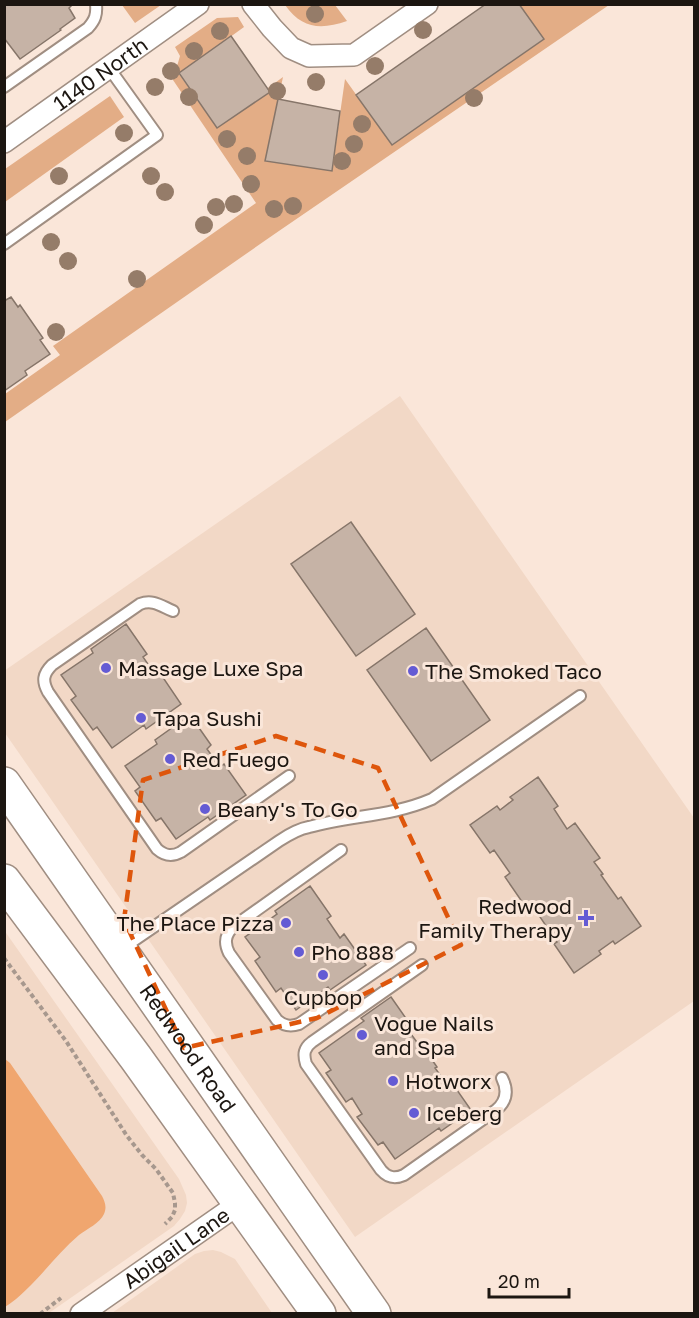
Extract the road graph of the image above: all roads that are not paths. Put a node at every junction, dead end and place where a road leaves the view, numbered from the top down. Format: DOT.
graph roads {
  1 [pos="96,4"];
  2 [pos="198,4"];
  3 [pos="253,4"];
  4 [pos="427,4"];
  5 [pos="109,68"];
  6 [pos="4,87"];
  7 [pos="4,142"];
  8 [pos="4,244"];
  9 [pos="173,611"];
  10 [pos="580,696"];
  11 [pos="289,776"];
  12 [pos="4,784"];
  13 [pos="341,850"];
  14 [pos="4,881"];
  15 [pos="410,948"];
  16 [pos="120,950"];
  17 [pos="422,965"];
  18 [pos="502,1078"];
  19 [pos="240,1203"];
  20 [pos="81,1314"];
  21 [pos="319,1314"];
  22 [pos="374,1314"];
  1 -- 6 [label="lane"];
  2 -- 5 [label="street, 1140 North"];
  3 -- 4 [label="street"];
  5 -- 7 [label="street, 1140 North"];
  5 -- 8 [label="lane"];
  9 -- 11 [label="lane"];
  10 -- 16 [label="lane"];
  12 -- 16 [label="main road, Redwood Road"];
  13 -- 15 [label="lane"];
  14 -- 19 [label="main road"];
  16 -- 22 [label="main road, Redwood Road"];
  17 -- 18 [label="lane"];
  19 -- 20 [label="street, Abigail Lane"];
  19 -- 21 [label="main road"];
}
